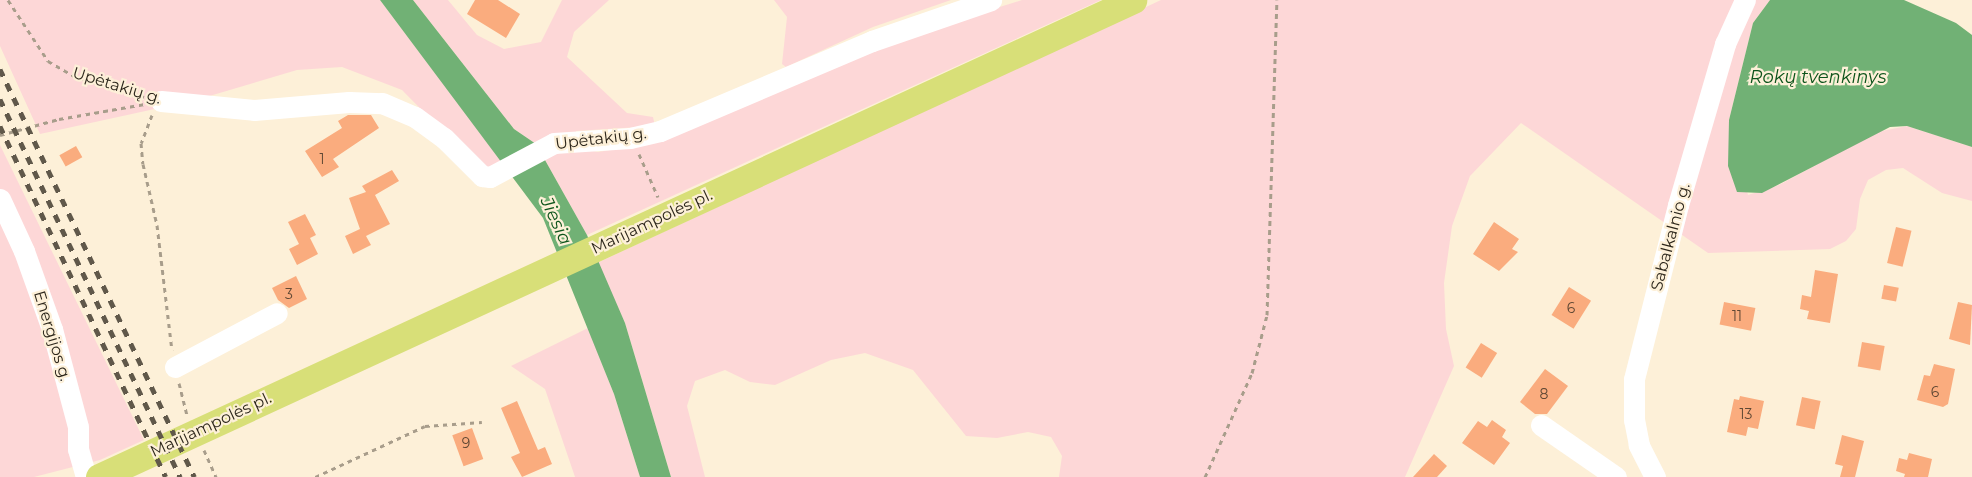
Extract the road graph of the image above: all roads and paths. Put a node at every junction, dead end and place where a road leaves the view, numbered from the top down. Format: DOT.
graph roads {
  1 [pos="8,0"];
  2 [pos="991,0"];
  3 [pos="1133,0"];
  4 [pos="1277,0"];
  5 [pos="1745,0"];
  6 [pos="161,101"];
  7 [pos="0,135"];
  8 [pos="635,145"];
  9 [pos="0,199"];
  10 [pos="663,208"];
  11 [pos="277,313"];
  12 [pos="175,367"];
  13 [pos="191,421"];
  14 [pos="482,422"];
  15 [pos="1541,424"];
  16 [pos="199,440"];
  17 [pos="97,476"];
  18 [pos="216,477"];
  19 [pos="315,477"];
  20 [pos="1205,477"];
  21 [pos="1616,477"];
  22 [pos="1654,477"];
  1 -- 6 [label="path, Upėtakių g."];
  2 -- 6 [label="street, Upėtakių g."];
  3 -- 10 [label="main road, Marijampolės pl."];
  4 -- 20 [label="path"];
  5 -- 22 [label="street, Sabalkalnio g."];
  6 -- 7 [label="path"];
  6 -- 12 [label="path"];
  8 -- 10 [label="path"];
  9 -- 17 [label="street, Energijos g."];
  10 -- 17 [label="main road, Marijampolės pl."];
  11 -- 12 [label="street"];
  12 -- 13 [label="path"];
  14 -- 19 [label="path"];
  15 -- 21 [label="street"];
  16 -- 18 [label="path"];
}
